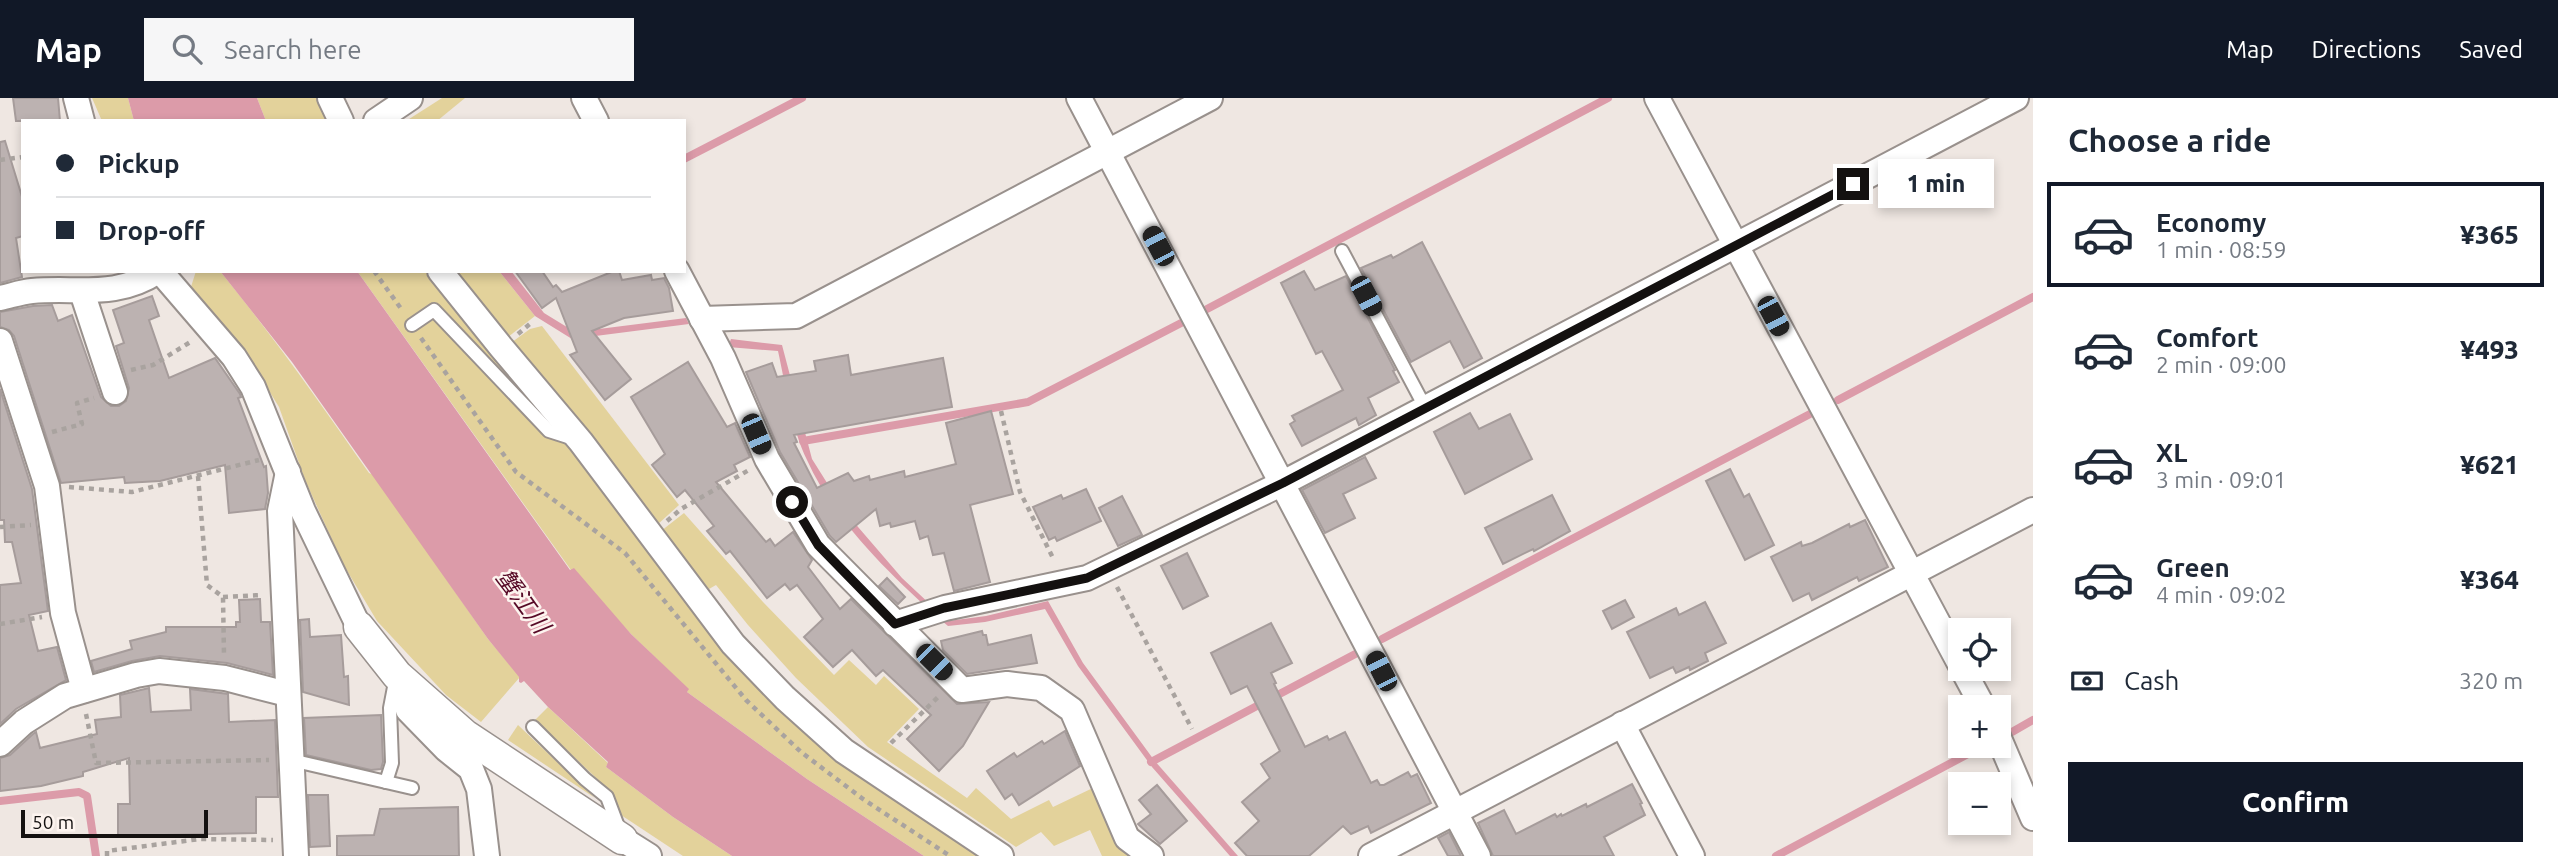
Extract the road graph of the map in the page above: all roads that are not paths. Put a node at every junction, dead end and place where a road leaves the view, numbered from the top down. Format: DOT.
graph roads {
  1 [pos="76,98"];
  2 [pos="330,98"];
  3 [pos="410,98"];
  4 [pos="584,98"];
  5 [pos="1079,98"];
  6 [pos="1210,98"];
  7 [pos="1657,98"];
  8 [pos="2016,98"];
  9 [pos="81,119"];
  10 [pos="340,119"];
  11 [pos="379,119"];
  12 [pos="595,119"];
  13 [pos="1108,152"];
  14 [pos="1736,245"];
  15 [pos="1342,251"];
  16 [pos="156,273"];
  17 [pos="161,273"];
  18 [pos="442,273"];
  19 [pos="678,273"];
  20 [pos="82,292"];
  21 [pos="0,298"];
  22 [pos="702,319"];
  23 [pos="412,325"];
  24 [pos="0,341"];
  25 [pos="113,383"];
  26 [pos="1426,409"];
  27 [pos="581,442"];
  28 [pos="285,463"];
  29 [pos="1283,483"];
  30 [pos="2033,510"];
  31 [pos="1911,573"];
  32 [pos="895,624"];
  33 [pos="359,627"];
  34 [pos="1948,642"];
  35 [pos="397,675"];
  36 [pos="83,690"];
  37 [pos="287,694"];
  38 [pos="1622,724"];
  39 [pos="533,727"];
  40 [pos="0,744"];
  41 [pos="2007,758"];
  42 [pos="291,760"];
  43 [pos="386,782"];
  44 [pos="412,788"];
  45 [pos="1454,811"];
  46 [pos="2033,818"];
  47 [pos="622,847"];
  48 [pos="295,848"];
  49 [pos="487,856"];
  50 [pos="649,856"];
  51 [pos="1001,856"];
  52 [pos="1151,856"];
  53 [pos="1371,856"];
  54 [pos="1478,856"];
  55 [pos="1692,856"];
  1 -- 9 [label="street"];
  2 -- 10 [label="street"];
  3 -- 11 [label="street"];
  4 -- 12 [label="street"];
  5 -- 13 [label="street"];
  6 -- 13 [label="street"];
  7 -- 14 [label="street"];
  8 -- 14 [label="street"];
  13 -- 22 [label="street"];
  13 -- 29 [label="street"];
  14 -- 26 [label="street"];
  14 -- 31 [label="street"];
  15 -- 26 [label="lane"];
  16 -- 20 [label="street"];
  17 -- 28 [label="street"];
  18 -- 27 [label="street"];
  19 -- 22 [label="street"];
  20 -- 21 [label="street"];
  20 -- 25 [label="street"];
  22 -- 32 [label="street"];
  23 -- 27 [label="lane"];
  24 -- 36 [label="street"];
  26 -- 29 [label="street"];
  27 -- 51 [label="street"];
  28 -- 33 [label="street"];
  28 -- 37 [label="street"];
  29 -- 32 [label="street"];
  29 -- 45 [label="street"];
  30 -- 31 [label="street"];
  31 -- 34 [label="street"];
  31 -- 38 [label="street"];
  32 -- 52 [label="street"];
  33 -- 35 [label="street"];
  35 -- 43 [label="lane"];
  35 -- 47 [label="street"];
  35 -- 49 [label="street"];
  36 -- 37 [label="street"];
  36 -- 40 [label="street"];
  37 -- 42 [label="street"];
  38 -- 45 [label="street"];
  38 -- 55 [label="street"];
  39 -- 47 [label="lane"];
  41 -- 46 [label="street"];
  42 -- 43 [label="lane"];
  42 -- 48 [label="street"];
  43 -- 44 [label="lane"];
  45 -- 53 [label="street"];
  45 -- 54 [label="street"];
  47 -- 50 [label="street"];
}
